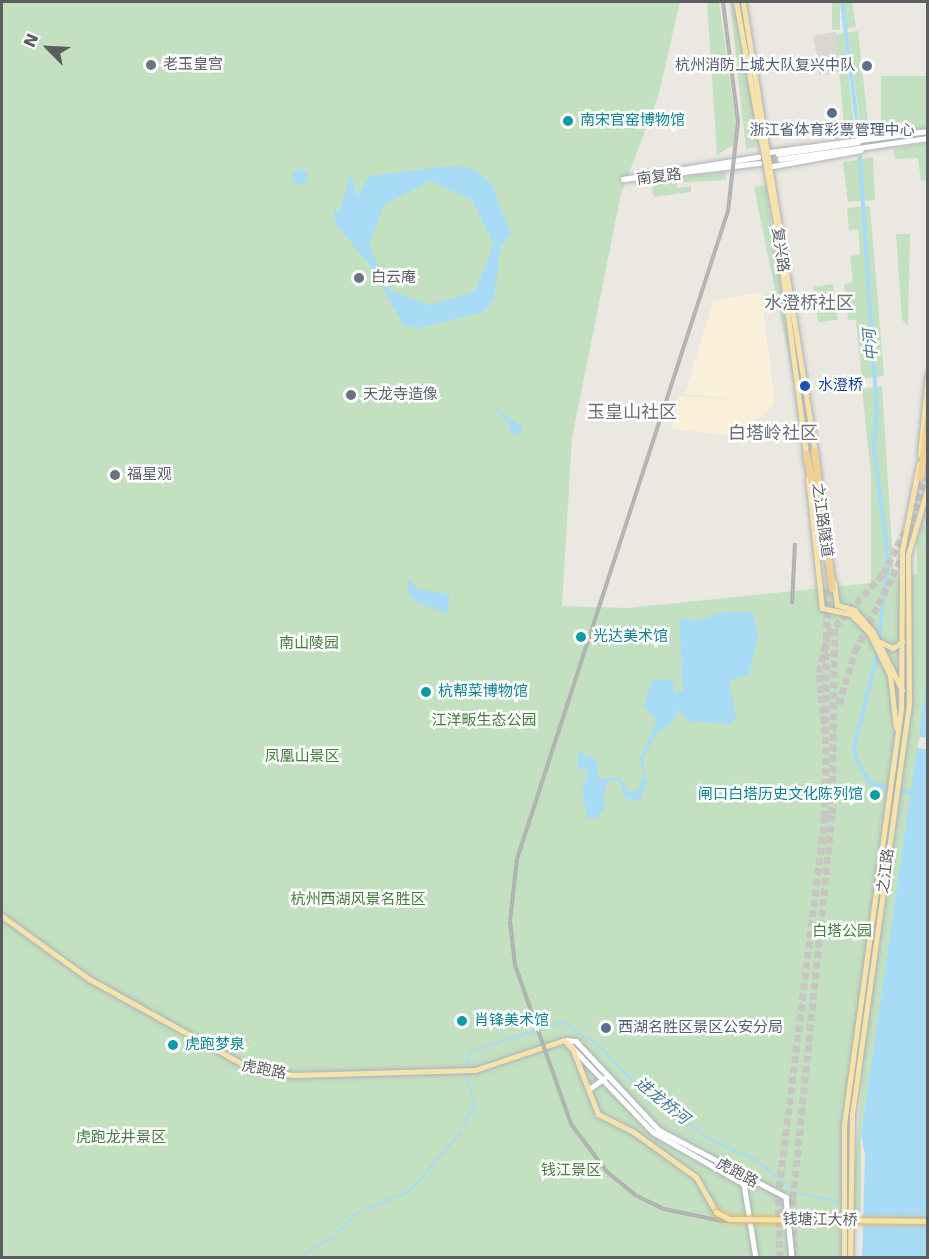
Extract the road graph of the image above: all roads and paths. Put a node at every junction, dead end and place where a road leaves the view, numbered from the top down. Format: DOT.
graph roads {
  1 [pos="736,2"];
  2 [pos="743,2"];
  3 [pos="927,132"];
  4 [pos="927,138"];
  5 [pos="870,140"];
  6 [pos="866,147"];
  7 [pos="770,152"];
  8 [pos="759,160"];
  9 [pos="773,166"];
  10 [pos="927,374"];
  11 [pos="927,418"];
  12 [pos="810,453"];
  13 [pos="927,465"];
  14 [pos="927,486"];
  15 [pos="830,588"];
  16 [pos="837,605"];
  17 [pos="822,608"];
  18 [pos="872,633"];
  19 [pos="878,639"];
  20 [pos="902,642"];
  21 [pos="882,651"];
  22 [pos="890,675"];
  23 [pos="904,689"];
  24 [pos="895,704"];
  25 [pos="897,745"];
  26 [pos="894,790"];
  27 [pos="2,916"];
  28 [pos="564,1040"];
  29 [pos="606,1078"];
  30 [pos="608,1085"];
  31 [pos="589,1090"];
  32 [pos="927,1221"];
  33 [pos="756,1257"];
  34 [pos="792,1257"];
  35 [pos="844,1257"];
  36 [pos="850,1257"];
  1 -- 12 [label="main road, 复兴路"];
  2 -- 7 [label="main road, 复兴路"];
  3 -- 5 [label="main road"];
  4 -- 6 [label="main road"];
  5 -- 6 [label="main road"];
  5 -- 7 [label="main road"];
  6 -- 9 [label="main road"];
  7 -- 9 [label="main road, 复兴路"];
  8 -- 8 [label="main road, 南复路"];
  9 -- 12 [label="main road, 复兴路"];
  10 -- 20 [label="main road, 之江路"];
  11 -- 13 [label="highway"];
  12 -- 15 [label="highway, 之江路隧道"];
  12 -- 16 [label="main road, 复兴路"];
  12 -- 17 [label="main road, 复兴路"];
  14 -- 23 [label="main road, 之江路"];
  16 -- 17 [label="main road"];
  16 -- 18 [label="main road"];
  17 -- 18 [label="main road"];
  18 -- 19 [label="main road"];
  18 -- 21 [label="main road"];
  19 -- 20 [label="main road"];
  19 -- 21 [label="main road"];
  20 -- 23 [label="main road, 之江路"];
  21 -- 22 [label="main road"];
  21 -- 23 [label="main road"];
  22 -- 23 [label="main road"];
  22 -- 24 [label="main road"];
  23 -- 24 [label="main road, 之江路"];
  23 -- 25 [label="main road, 之江路"];
  23 -- 26 [label="main road, 之江路"];
  24 -- 25 [label="main road"];
  25 -- 26 [label="main road, 之江路"];
  26 -- 35 [label="main road, 之江路"];
  26 -- 36 [label="main road, 之江路"];
  27 -- 28 [label="main road, 虎跑路"];
  28 -- 29 [label="main road, 虎跑路"];
  28 -- 31 [label="main road"];
  29 -- 30 [label="main road, 虎跑路"];
  29 -- 31 [label="main road"];
  29 -- 34 [label="main road, 虎跑路"];
  30 -- 31 [label="main road"];
  30 -- 33 [label="main road, 虎跑路"];
  31 -- 32 [label="main road, 钱塘江大桥, bridge"];
}
